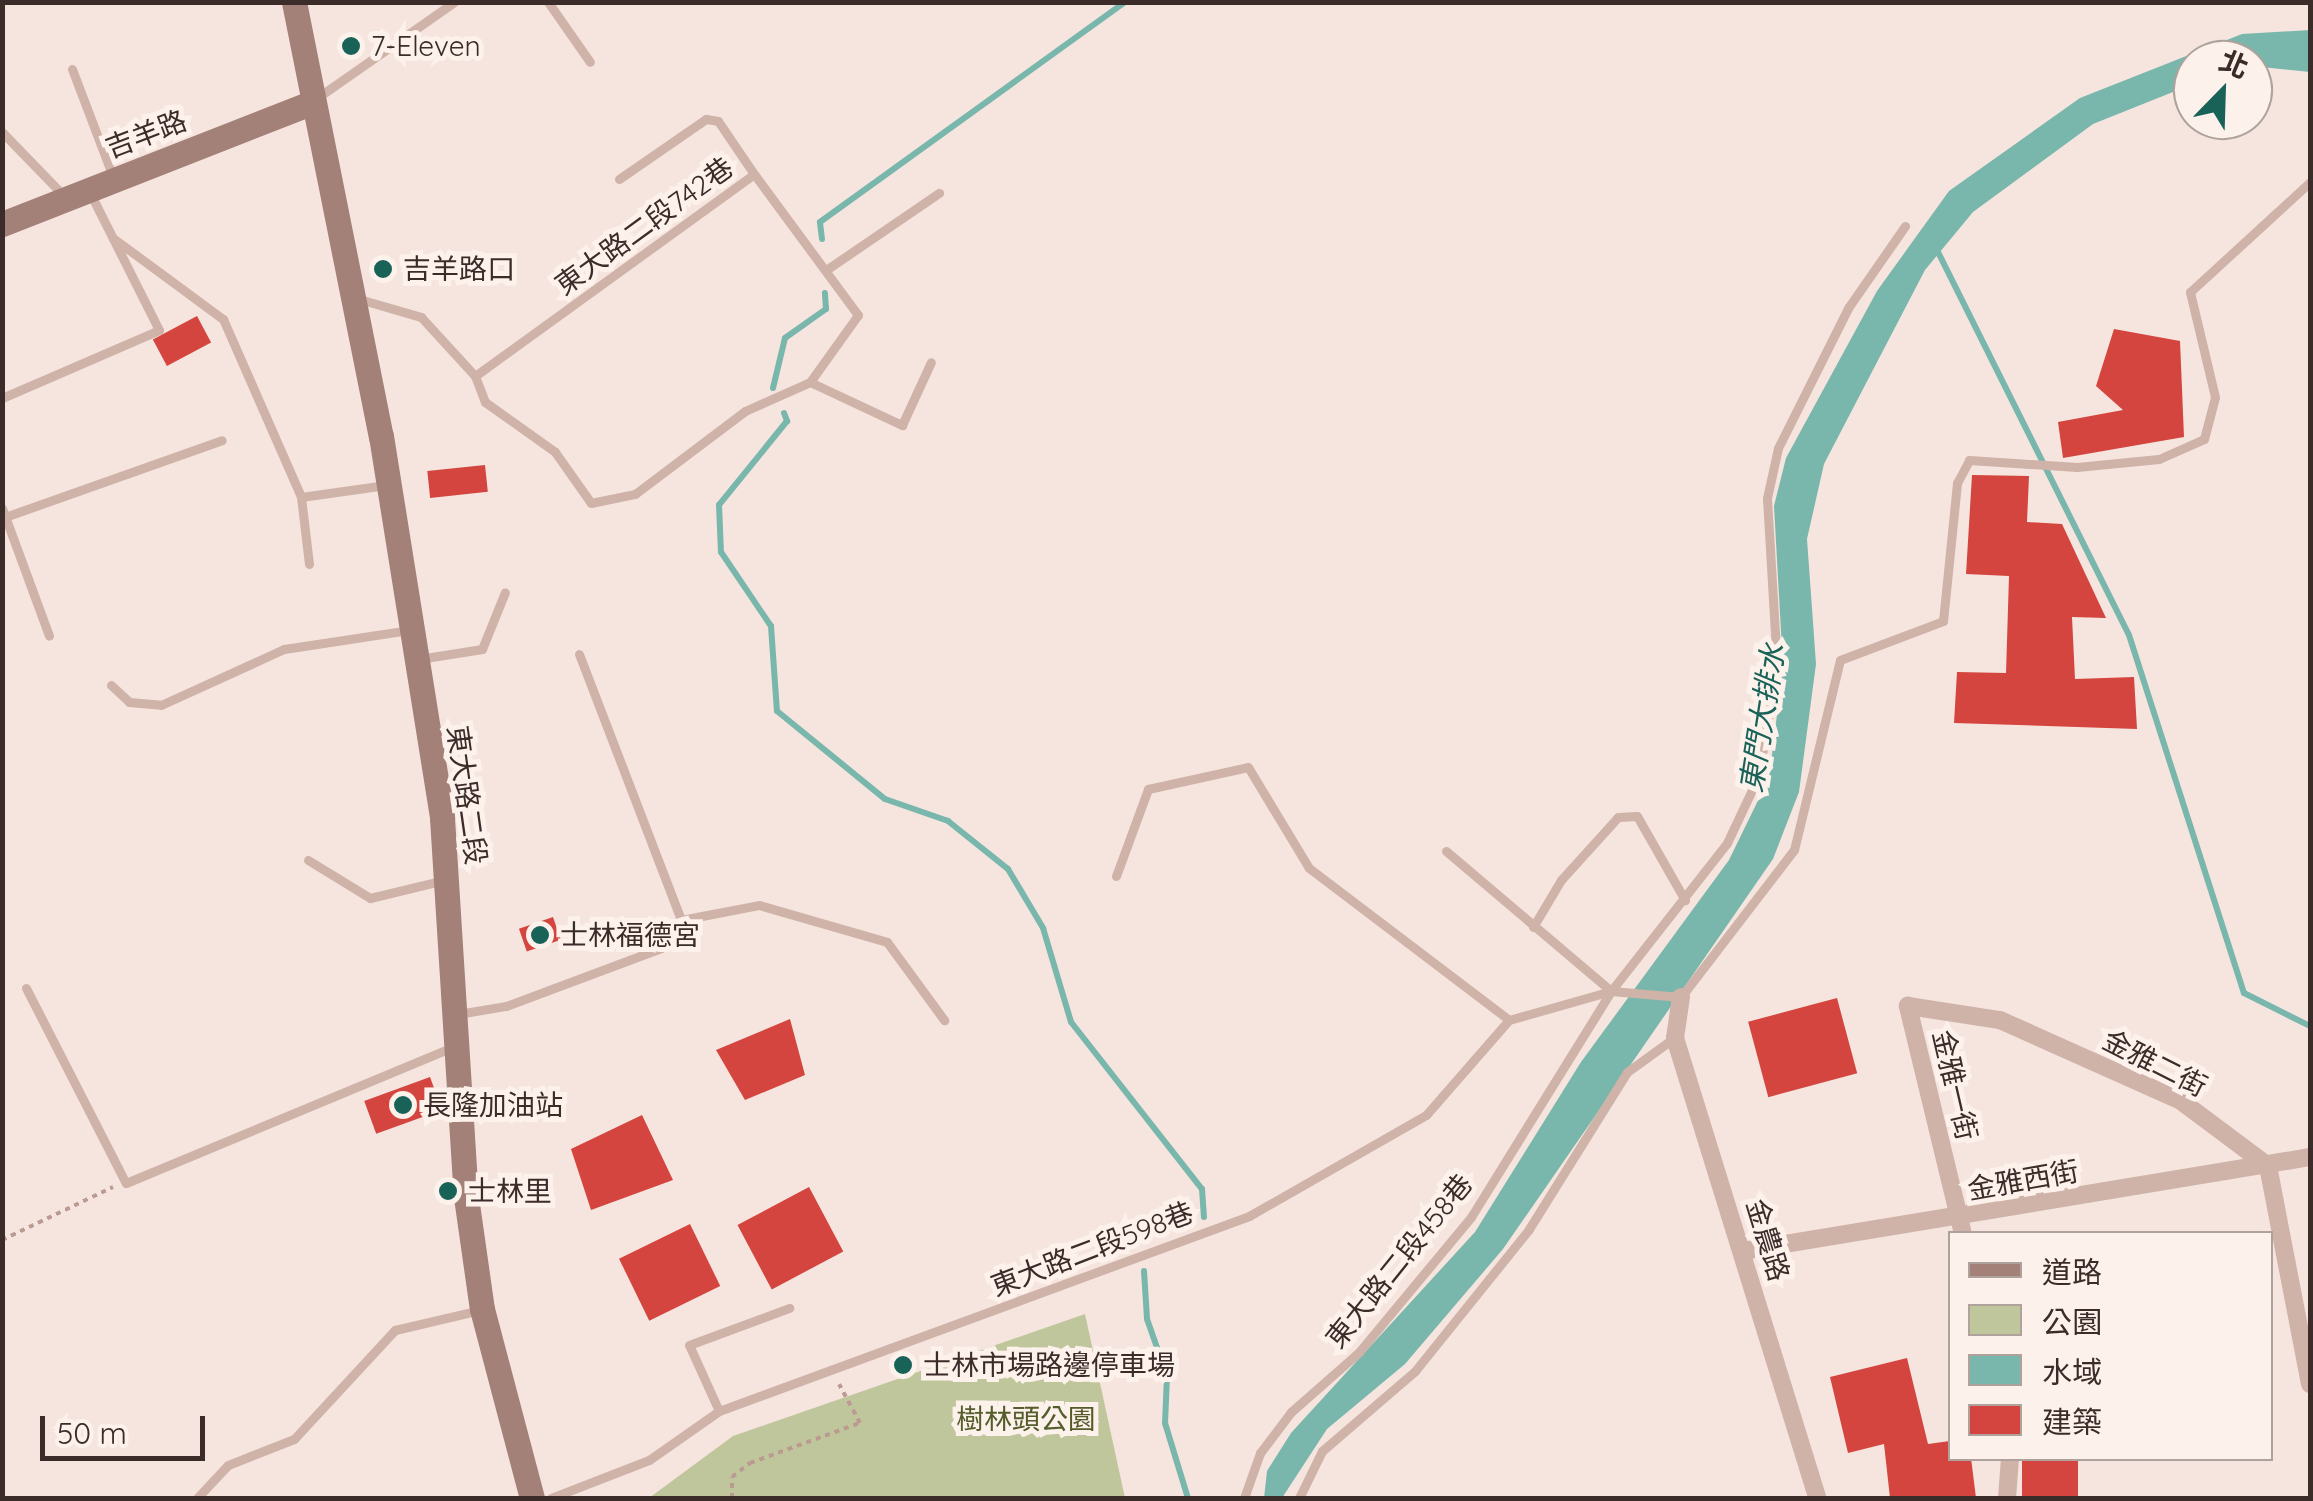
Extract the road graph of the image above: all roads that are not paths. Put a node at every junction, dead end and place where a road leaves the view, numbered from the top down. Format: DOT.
graph roads {
  1 [pos="294,2"];
  2 [pos="454,2"];
  3 [pos="548,2"];
  4 [pos="590,62"];
  5 [pos="72,69"];
  6 [pos="312,102"];
  7 [pos="2,132"];
  8 [pos="754,174"];
  9 [pos="114,179"];
  10 [pos="619,179"];
  11 [pos="2310,182"];
  12 [pos="77,193"];
  13 [pos="939,193"];
  14 [pos="2,224"];
  15 [pos="1905,226"];
  16 [pos="113,238"];
  17 [pos="826,270"];
  18 [pos="352,297"];
  19 [pos="931,362"];
  20 [pos="475,376"];
  21 [pos="810,382"];
  22 [pos="2,398"];
  23 [pos="222,440"];
  24 [pos="388,484"];
  25 [pos="302,496"];
  26 [pos="4,514"];
  27 [pos="309,564"];
  28 [pos="505,592"];
  29 [pos="412,630"];
  30 [pos="49,636"];
  31 [pos="580,654"];
  32 [pos="416,660"];
  33 [pos="112,685"];
  34 [pos="1446,851"];
  35 [pos="308,860"];
  36 [pos="1116,876"];
  37 [pos="448,878"];
  38 [pos="1685,900"];
  39 [pos="682,920"];
  40 [pos="1533,927"];
  41 [pos="26,988"];
  42 [pos="1612,991"];
  43 [pos="1681,997"];
  44 [pos="1908,1006"];
  45 [pos="458,1014"];
  46 [pos="944,1020"];
  47 [pos="1509,1020"];
  48 [pos="1675,1038"];
  49 [pos="459,1044"];
  50 [pos="2310,1156"];
  51 [pos="2268,1166"];
  52 [pos="1960,1226"];
  53 [pos="1743,1251"];
  54 [pos="789,1308"];
  55 [pos="482,1309"];
  56 [pos="2307,1347"];
  57 [pos="2310,1384"];
  58 [pos="719,1411"];
  59 [pos="2010,1461"];
  60 [pos="197,1498"];
  61 [pos="532,1498"];
  62 [pos="551,1498"];
  63 [pos="1244,1498"];
  64 [pos="1298,1498"];
  65 [pos="1817,1498"];
  66 [pos="2007,1498"];
  1 -- 6 [label="main road, 東大路二段"];
  2 -- 6 [label="lane"];
  3 -- 4 [label="lane"];
  5 -- 9 [label="lane"];
  6 -- 9 [label="main road, 吉羊路"];
  6 -- 18 [label="main road, 東大路二段"];
  7 -- 12 [label="lane"];
  8 -- 10 [label="lane"];
  8 -- 17 [label="lane, 東大路二段742巷"];
  8 -- 20 [label="lane, 東大路二段742巷"];
  9 -- 12 [label="main road, 吉羊路"];
  11 -- 43 [label="lane"];
  12 -- 14 [label="main road, 吉羊路"];
  12 -- 16 [label="lane"];
  13 -- 17 [label="lane"];
  15 -- 38 [label="lane, 東大路二段458巷"];
  16 -- 22 [label="lane"];
  16 -- 25 [label="lane"];
  17 -- 21 [label="lane, 東大路二段742巷"];
  18 -- 20 [label="lane"];
  18 -- 24 [label="main road, 東大路二段"];
  19 -- 21 [label="lane"];
  20 -- 21 [label="lane"];
  23 -- 26 [label="lane"];
  24 -- 25 [label="lane"];
  24 -- 29 [label="main road, 東大路二段"];
  25 -- 27 [label="lane"];
  26 -- 30 [label="lane"];
  28 -- 32 [label="lane"];
  29 -- 32 [label="main road, 東大路二段"];
  29 -- 33 [label="lane"];
  31 -- 39 [label="lane"];
  32 -- 37 [label="main road, 東大路二段"];
  34 -- 40 [label="lane"];
  35 -- 37 [label="lane"];
  36 -- 47 [label="lane"];
  37 -- 45 [label="main road, 東大路二段"];
  38 -- 40 [label="lane"];
  38 -- 42 [label="lane, 東大路二段458巷"];
  39 -- 45 [label="lane"];
  39 -- 46 [label="lane"];
  40 -- 42 [label="lane"];
  41 -- 49 [label="lane"];
  42 -- 43 [label="lane"];
  42 -- 47 [label="lane"];
  42 -- 63 [label="lane, 東大路二段458巷"];
  43 -- 48 [label="street, 金農路"];
  44 -- 51 [label="street, 金雅二街"];
  44 -- 52 [label="street, 金雅一街"];
  45 -- 49 [label="main road, 東大路二段"];
  47 -- 58 [label="lane, 東大路二段598巷"];
  48 -- 53 [label="street, 金農路"];
  48 -- 64 [label="lane"];
  49 -- 55 [label="main road, 東大路二段"];
  50 -- 51 [label="street, 金雅西街"];
  51 -- 52 [label="street, 金雅西街"];
  51 -- 56 [label="street"];
  52 -- 53 [label="street, 金雅西街"];
  53 -- 65 [label="street, 金農路"];
  54 -- 58 [label="lane"];
  55 -- 60 [label="lane"];
  55 -- 61 [label="main road, 東大路二段"];
  56 -- 57 [label="street"];
  58 -- 62 [label="lane, 東大路二段598巷"];
  59 -- 66 [label="street"];
}
